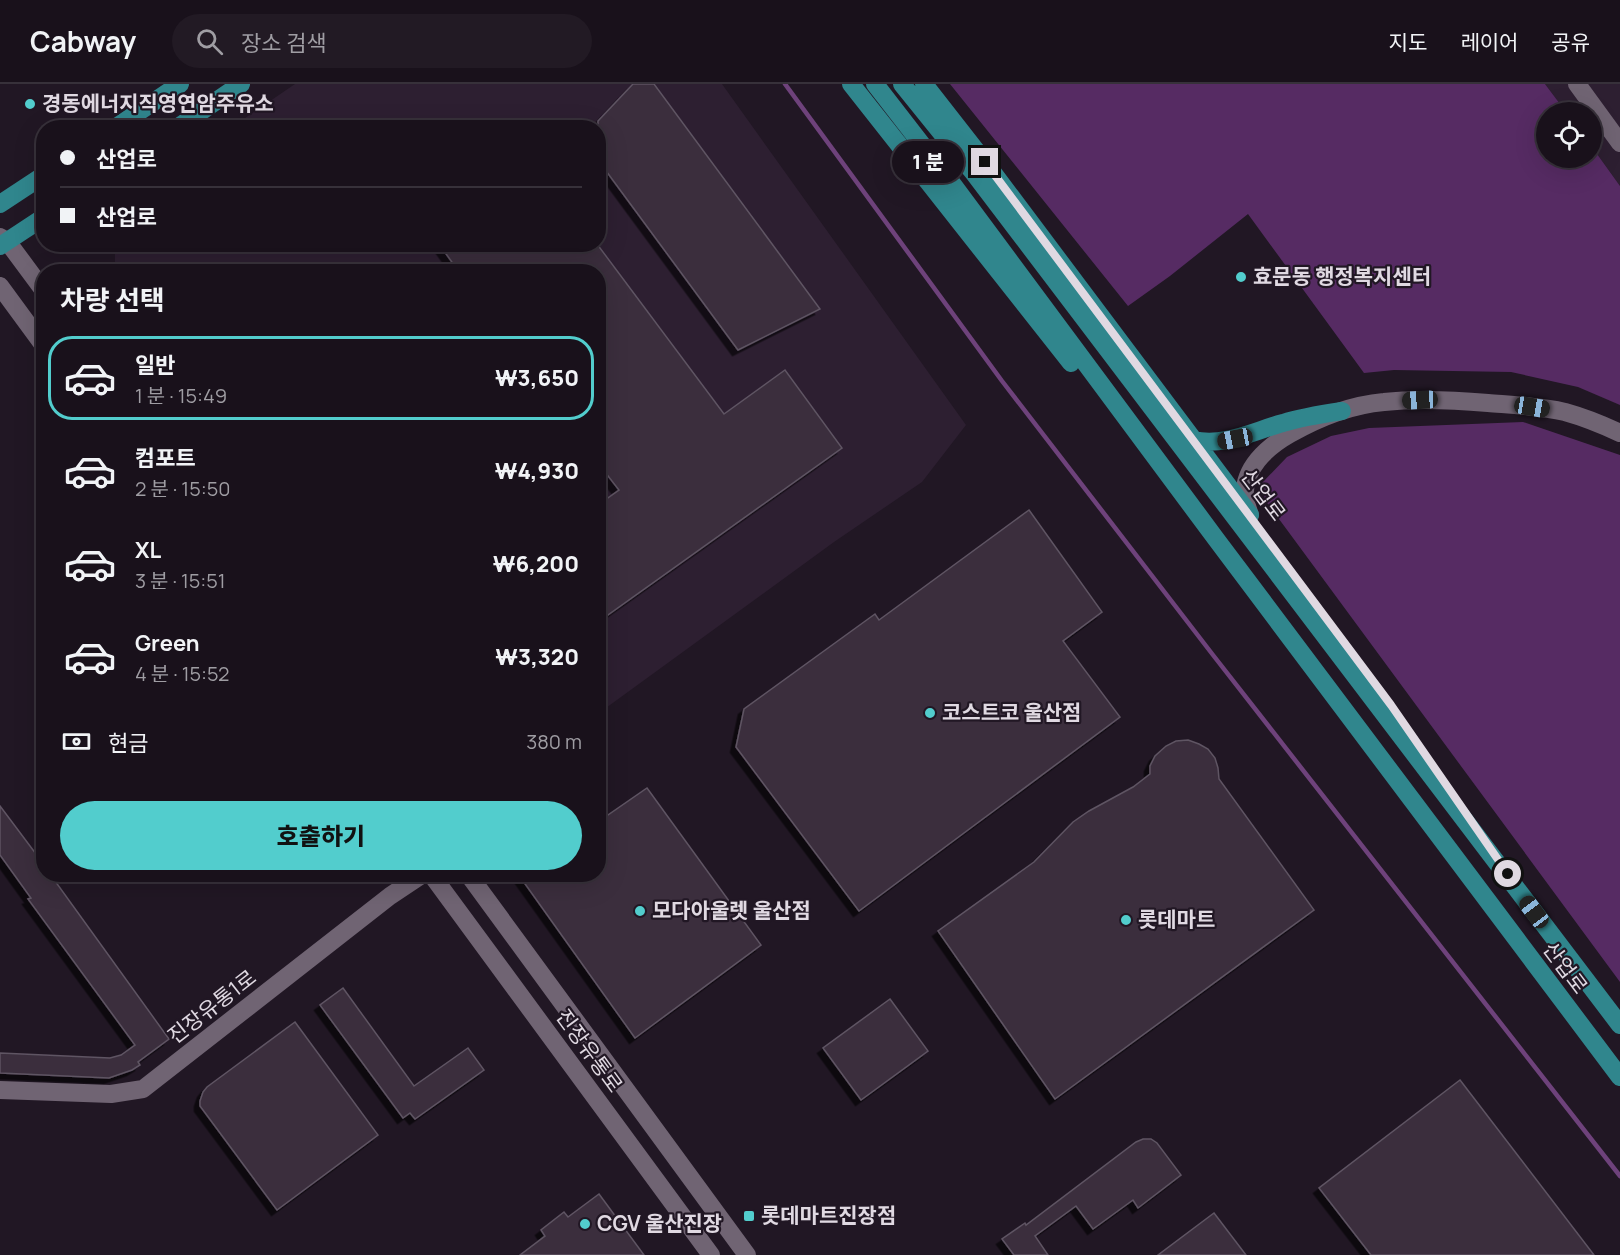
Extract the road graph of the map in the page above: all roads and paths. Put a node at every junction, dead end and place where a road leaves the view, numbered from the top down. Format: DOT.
graph roads {
  1 [pos="180,84"];
  2 [pos="241,84"];
  3 [pos="851,84"];
  4 [pos="875,84"];
  5 [pos="902,84"];
  6 [pos="924,84"];
  7 [pos="1577,84"];
  8 [pos="127,120"];
  9 [pos="189,120"];
  10 [pos="1620,143"];
  11 [pos="36,180"];
  12 [pos="0,204"];
  13 [pos="36,222"];
  14 [pos="2,241"];
  15 [pos="36,281"];
  16 [pos="0,286"];
  17 [pos="36,335"];
  18 [pos="1342,411"];
  19 [pos="1620,433"];
  20 [pos="1193,440"];
  21 [pos="1250,515"];
  22 [pos="1216,539"];
  23 [pos="411,882"];
  24 [pos="437,882"];
  25 [pos="474,882"];
  26 [pos="1534,912"];
  27 [pos="1620,1025"];
  28 [pos="1620,1077"];
  29 [pos="0,1090"];
  30 [pos="711,1255"];
  31 [pos="747,1255"];
  1 -- 8 [label="main road"];
  2 -- 9 [label="main road"];
  3 -- 22 [label="main road, 산업로"];
  4 -- 22 [label="main road, 산업로"];
  5 -- 26 [label="main road, 산업로"];
  6 -- 20 [label="main road, 산업로"];
  7 -- 10 [label="street"];
  11 -- 12 [label="main road"];
  13 -- 14 [label="main road"];
  14 -- 15 [label="street"];
  16 -- 17 [label="street"];
  18 -- 19 [label="street"];
  18 -- 20 [label="main road"];
  18 -- 21 [label="street"];
  20 -- 21 [label="main road, 산업로"];
  21 -- 26 [label="main road, 산업로"];
  22 -- 28 [label="main road, 산업로"];
  23 -- 29 [label="street, 진장유통1로"];
  24 -- 30 [label="street, 진장유통로"];
  25 -- 31 [label="street, 진장유통로"];
  26 -- 27 [label="main road, 산업로"];
}
